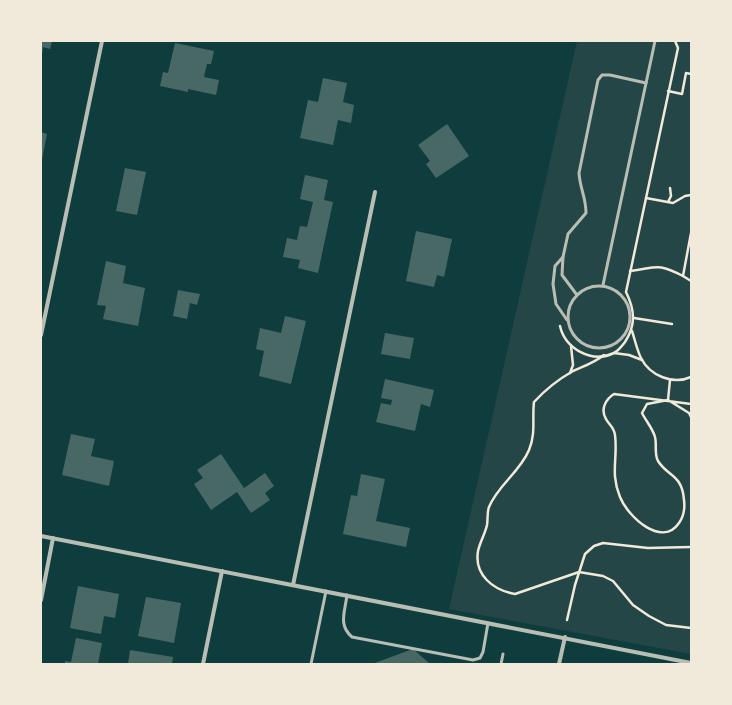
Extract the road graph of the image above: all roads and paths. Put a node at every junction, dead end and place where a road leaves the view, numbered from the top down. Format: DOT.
graph roads {
  1 [pos="102,41"];
  2 [pos="655,41"];
  3 [pos="674,41"];
  4 [pos="691,74"];
  5 [pos="646,83"];
  6 [pos="668,91"];
  7 [pos="670,188"];
  8 [pos="375,192"];
  9 [pos="691,195"];
  10 [pos="646,198"];
  11 [pos="668,202"];
  12 [pos="691,233"];
  13 [pos="563,257"];
  14 [pos="630,271"];
  15 [pos="683,276"];
  16 [pos="691,281"];
  17 [pos="603,285"];
  18 [pos="577,295"];
  19 [pos="634,318"];
  20 [pos="568,321"];
  21 [pos="560,322"];
  22 [pos="672,324"];
  23 [pos="631,331"];
  24 [pos="41,336"];
  25 [pos="571,346"];
  26 [pos="614,353"];
  27 [pos="604,355"];
  28 [pos="642,360"];
  29 [pos="570,373"];
  30 [pos="691,377"];
  31 [pos="670,380"];
  32 [pos="668,400"];
  33 [pos="691,404"];
  34 [pos="691,417"];
  35 [pos="41,536"];
  36 [pos="53,538"];
  37 [pos="691,547"];
  38 [pos="222,571"];
  39 [pos="579,572"];
  40 [pos="293,585"];
  41 [pos="326,591"];
  42 [pos="347,595"];
  43 [pos="41,600"];
  44 [pos="566,620"];
  45 [pos="488,623"];
  46 [pos="691,628"];
  47 [pos="565,637"];
  48 [pos="503,654"];
  49 [pos="691,663"];
  50 [pos="204,664"];
  51 [pos="311,664"];
  52 [pos="501,664"];
  53 [pos="560,664"];
  1 -- 24 [label="street"];
  2 -- 5 [label="lane"];
  3 -- 6 [label="path"];
  4 -- 6 [label="path"];
  5 -- 13 [label="lane"];
  5 -- 17 [label="lane"];
  6 -- 10 [label="path"];
  7 -- 11 [label="path"];
  8 -- 40 [label="street"];
  9 -- 11 [label="path"];
  10 -- 11 [label="path"];
  10 -- 14 [label="path"];
  12 -- 15 [label="path"];
  13 -- 18 [label="lane"];
  13 -- 20 [label="lane"];
  14 -- 15 [label="path"];
  14 -- 19 [label="path"];
  15 -- 16 [label="path"];
  17 -- 18 [label="lane"];
  17 -- 20 [label="lane"];
  18 -- 20 [label="lane"];
  19 -- 22 [label="path"];
  19 -- 23 [label="path"];
  21 -- 25 [label="path"];
  23 -- 26 [label="path"];
  23 -- 28 [label="path"];
  25 -- 27 [label="path"];
  25 -- 29 [label="path"];
  26 -- 27 [label="path"];
  26 -- 28 [label="path"];
  27 -- 29 [label="path"];
  28 -- 31 [label="path"];
  29 -- 39 [label="path"];
  30 -- 31 [label="path"];
  31 -- 32 [label="path"];
  32 -- 32 [label="path"];
  32 -- 33 [label="path"];
  32 -- 34 [label="path"];
  35 -- 36 [label="street"];
  36 -- 38 [label="street"];
  36 -- 43 [label="street"];
  37 -- 39 [label="path"];
  38 -- 40 [label="street"];
  38 -- 50 [label="street"];
  39 -- 44 [label="path"];
  39 -- 46 [label="path"];
  40 -- 41 [label="street"];
  41 -- 42 [label="street"];
  41 -- 51 [label="lane"];
  42 -- 45 [label="street"];
  42 -- 45 [label="lane"];
  45 -- 47 [label="street"];
  47 -- 49 [label="street"];
  47 -- 53 [label="street"];
  48 -- 52 [label="lane"];
}
